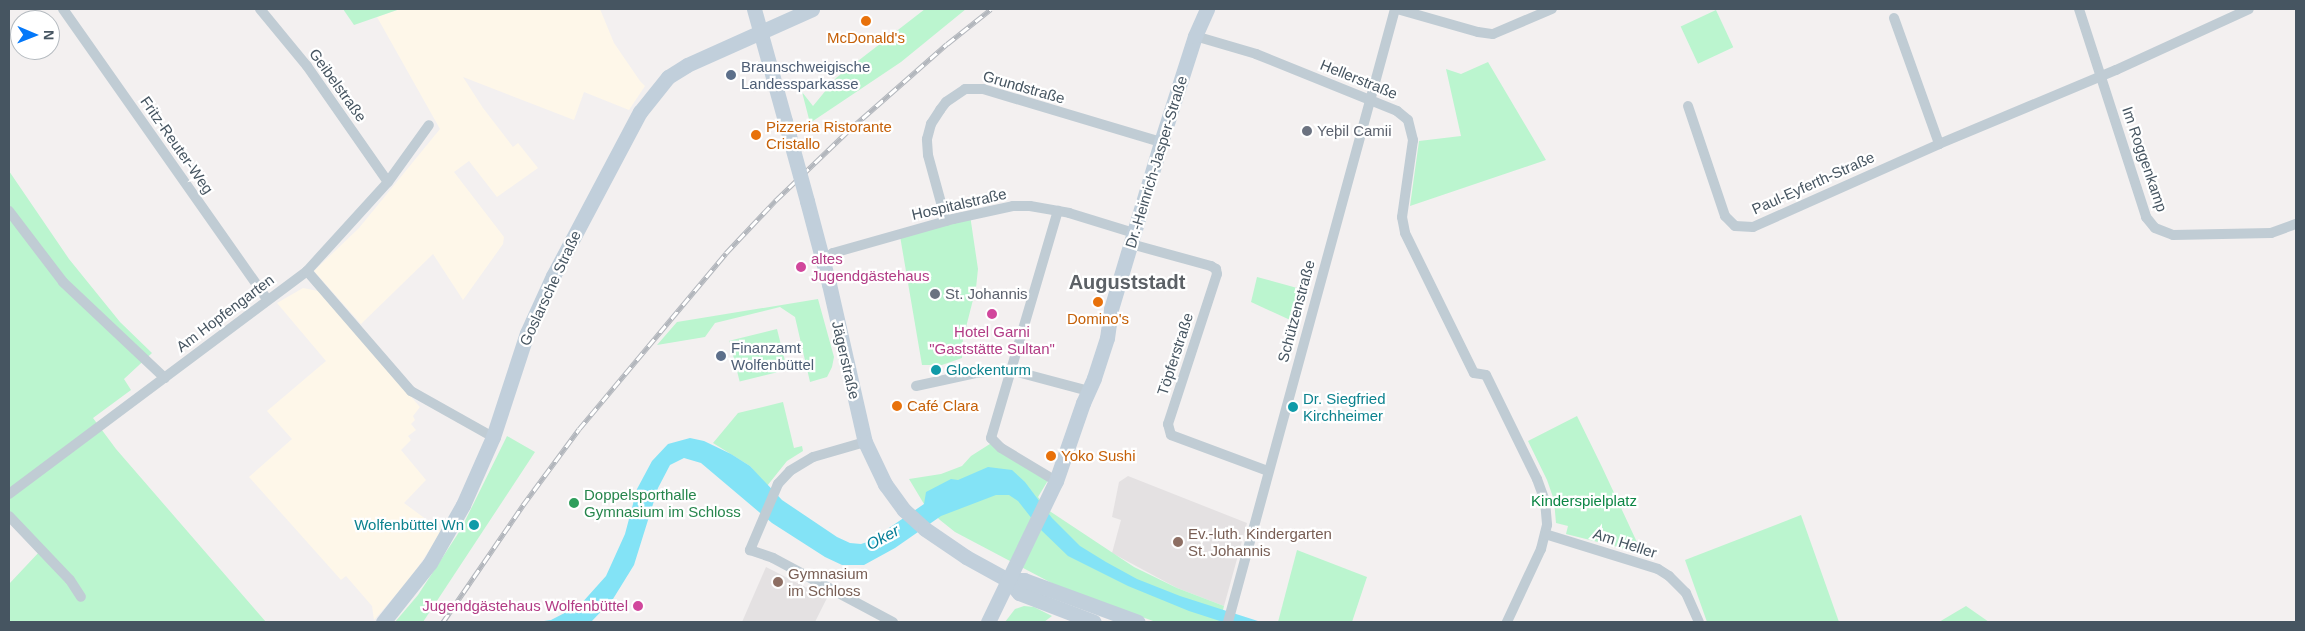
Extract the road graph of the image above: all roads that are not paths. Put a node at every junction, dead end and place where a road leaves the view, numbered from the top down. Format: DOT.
graph roads {
  1 [pos="63,9"];
  2 [pos="260,9"];
  3 [pos="754,9"];
  4 [pos="812,9"];
  5 [pos="1208,9"];
  6 [pos="1396,9"];
  7 [pos="1552,9"];
  8 [pos="2079,9"];
  9 [pos="2249,9"];
  10 [pos="1894,18"];
  11 [pos="761,30"];
  12 [pos="1195,36"];
  13 [pos="2100,75"];
  14 [pos="1370,100"];
  15 [pos="1688,106"];
  16 [pos="429,125"];
  17 [pos="1161,142"];
  18 [pos="1939,144"];
  19 [pos="388,182"];
  20 [pos="9,211"];
  21 [pos="1058,211"];
  22 [pos="946,221"];
  23 [pos="2296,224"];
  24 [pos="1132,238"];
  25 [pos="823,260"];
  26 [pos="307,271"];
  27 [pos="266,299"];
  28 [pos="1010,370"];
  29 [pos="165,378"];
  30 [pos="916,386"];
  31 [pos="1089,391"];
  32 [pos="493,437"];
  33 [pos="865,442"];
  34 [pos="1268,471"];
  35 [pos="1056,480"];
  36 [pos="9,494"];
  37 [pos="9,516"];
  38 [pos="1545,534"];
  39 [pos="1008,580"];
  40 [pos="81,597"];
  41 [pos="383,622"];
  42 [pos="893,622"];
  43 [pos="988,622"];
  44 [pos="1094,622"];
  45 [pos="1138,622"];
  46 [pos="1228,622"];
  47 [pos="1508,622"];
  48 [pos="1699,622"];
  1 -- 27 [label="street, Fritz-Reuter-Weg"];
  2 -- 19 [label="street, Geibelstraße"];
  3 -- 11 [label="main road"];
  4 -- 11 [label="main road, Goslarsche Straße"];
  5 -- 12 [label="main road, Dr.-Heinrich-Jasper-Straße"];
  6 -- 7 [label="street"];
  6 -- 14 [label="street, Schützenstraße"];
  8 -- 13 [label="street, Im Roggenkamp"];
  9 -- 13 [label="street, Paul-Eyferth-Straße"];
  10 -- 18 [label="street"];
  11 -- 25 [label="main road, Jägerstraße, bridge"];
  11 -- 32 [label="main road, Goslarsche Straße"];
  12 -- 14 [label="street, Hellerstraße"];
  12 -- 17 [label="main road, Dr.-Heinrich-Jasper-Straße"];
  13 -- 18 [label="street, Paul-Eyferth-Straße"];
  13 -- 23 [label="street, Im Roggenkamp"];
  14 -- 34 [label="street, Schützenstraße"];
  14 -- 38 [label="street, Hellerstraße"];
  15 -- 18 [label="street, Paul-Eyferth-Straße"];
  16 -- 19 [label="street, Am Hopfengarten"];
  17 -- 22 [label="street, Grundstraße"];
  17 -- 24 [label="main road, Dr.-Heinrich-Jasper-Straße"];
  19 -- 26 [label="street, Am Hopfengarten"];
  20 -- 29 [label="street"];
  21 -- 22 [label="street, Hospitalstraße"];
  21 -- 24 [label="street, Hospitalstraße"];
  21 -- 28 [label="street"];
  22 -- 25 [label="street, Hospitalstraße"];
  24 -- 31 [label="main road, Dr.-Heinrich-Jasper-Straße"];
  24 -- 34 [label="street, Töpferstraße"];
  25 -- 33 [label="main road, Jägerstraße"];
  26 -- 27 [label="street, Am Hopfengarten"];
  26 -- 32 [label="street"];
  27 -- 29 [label="street, Am Hopfengarten"];
  28 -- 30 [label="street"];
  28 -- 31 [label="street"];
  28 -- 35 [label="street"];
  29 -- 36 [label="street, Am Hopfengarten"];
  31 -- 35 [label="main road, Dr.-Heinrich-Jasper-Straße"];
  32 -- 41 [label="main road, Goslarsche Straße"];
  33 -- 39 [label="main road, Jägerstraße"];
  33 -- 42 [label="street"];
  34 -- 46 [label="street, Schützenstraße"];
  35 -- 39 [label="main road, Dr.-Heinrich-Jasper-Straße"];
  37 -- 40 [label="street"];
  38 -- 47 [label="street"];
  38 -- 48 [label="street, Am Heller"];
  39 -- 43 [label="main road, Dr.-Heinrich-Jasper-Straße"];
  39 -- 44 [label="main road"];
  39 -- 45 [label="main road"];
}
